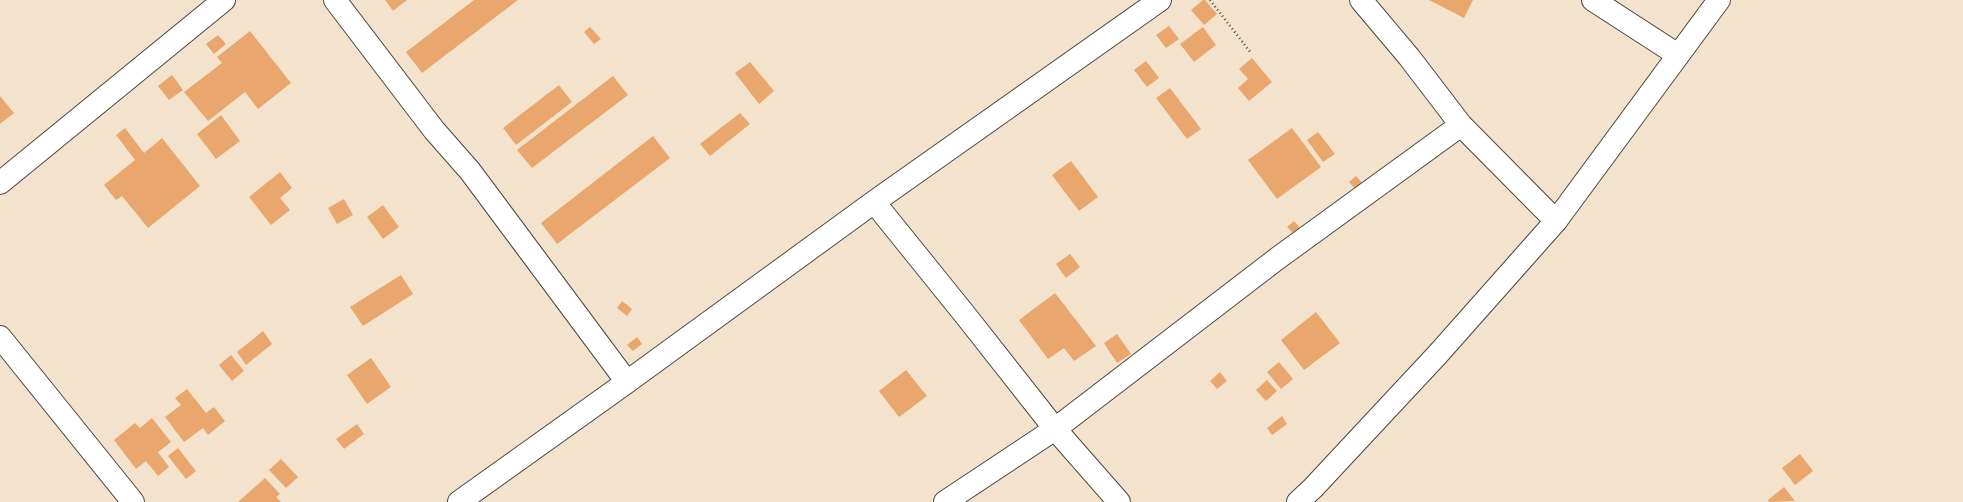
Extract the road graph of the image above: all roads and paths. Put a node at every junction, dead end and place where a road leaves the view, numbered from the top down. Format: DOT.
graph roads {
  1 [pos="224,0"];
  2 [pos="335,0"];
  3 [pos="1160,0"];
  4 [pos="1210,0"];
  5 [pos="1361,0"];
  6 [pos="1593,0"];
  7 [pos="1719,0"];
  8 [pos="1251,53"];
  9 [pos="1678,55"];
  10 [pos="1461,125"];
  11 [pos="0,183"];
  12 [pos="874,202"];
  13 [pos="1556,221"];
  14 [pos="0,337"];
  15 [pos="627,382"];
  16 [pos="1055,429"];
  17 [pos="1308,497"];
  18 [pos="133,502"];
  19 [pos="459,502"];
  20 [pos="945,502"];
  21 [pos="1119,502"];
  1 -- 11 [label="street"];
  2 -- 15 [label="street"];
  3 -- 12 [label="street"];
  4 -- 8 [label="path"];
  5 -- 10 [label="street"];
  6 -- 9 [label="street"];
  7 -- 9 [label="street"];
  9 -- 13 [label="street"];
  10 -- 13 [label="street"];
  10 -- 16 [label="street"];
  12 -- 15 [label="street"];
  12 -- 16 [label="street"];
  13 -- 17 [label="street"];
  14 -- 18 [label="street"];
  15 -- 19 [label="street"];
  16 -- 20 [label="street"];
  16 -- 21 [label="street"];
}
